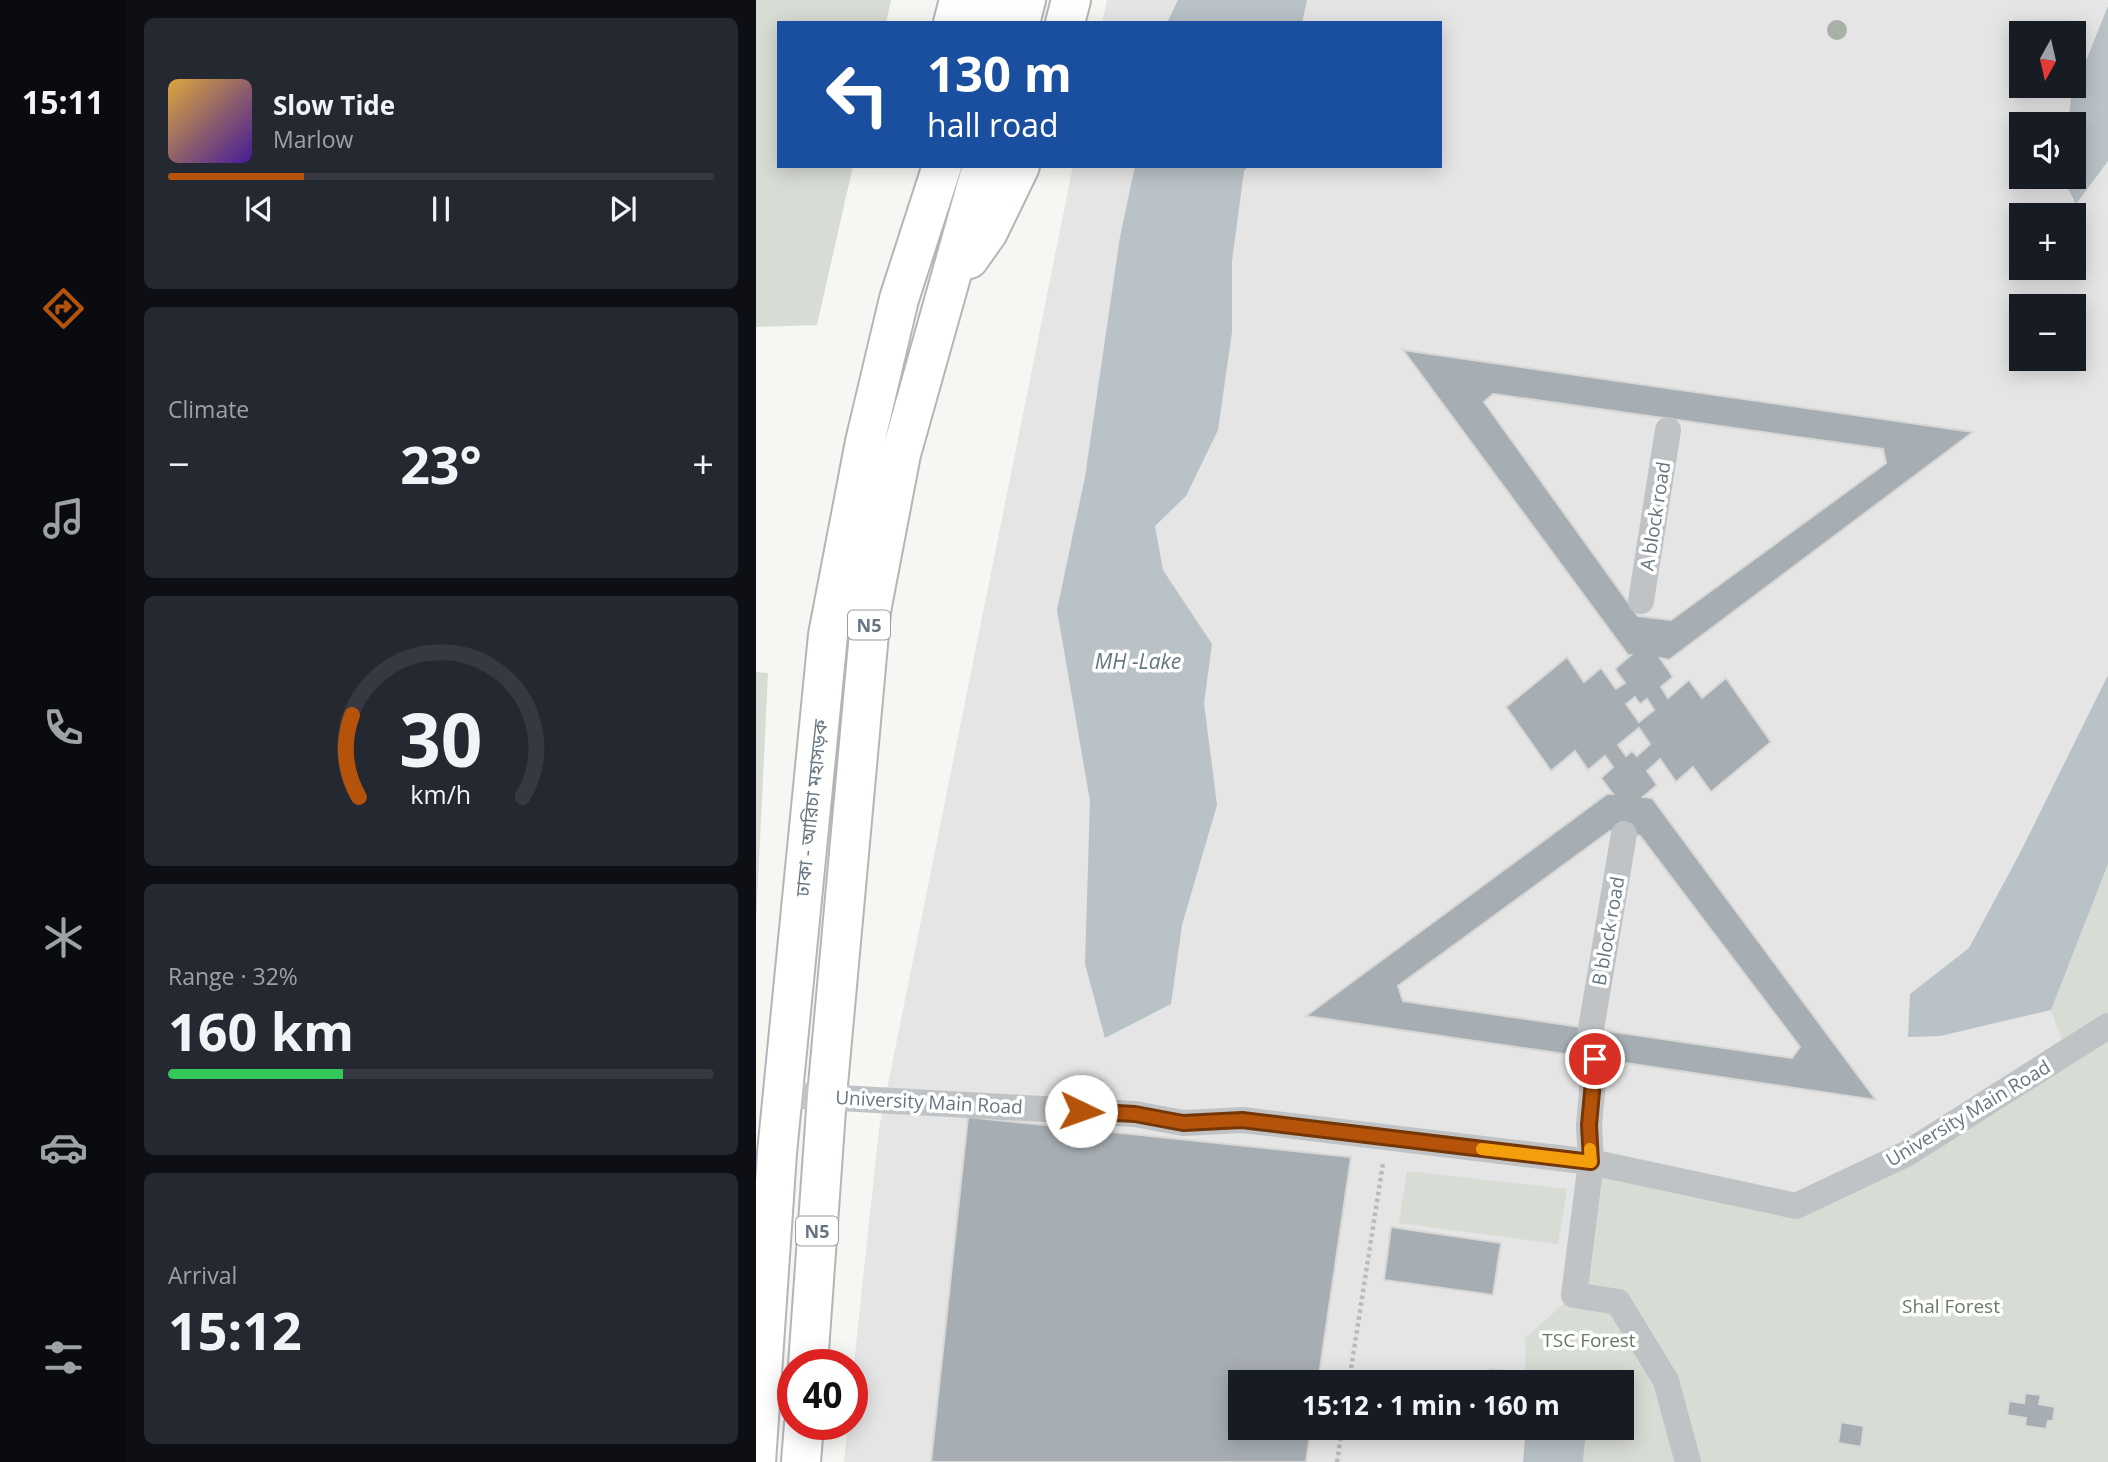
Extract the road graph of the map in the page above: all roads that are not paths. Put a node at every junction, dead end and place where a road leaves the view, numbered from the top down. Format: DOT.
graph roads {
  1 [pos="959,0"];
  2 [pos="987,0"];
  3 [pos="1026,0"];
  4 [pos="1071,0"];
  5 [pos="954,21"];
  6 [pos="982,21"];
  7 [pos="1021,21"];
  8 [pos="1066,21"];
  9 [pos="981,168"];
  10 [pos="1019,168"];
  11 [pos="939,171"];
  12 [pos="949,288"];
  13 [pos="1668,430"];
  14 [pos="1642,601"];
  15 [pos="1624,834"];
  16 [pos="2108,1026"];
  17 [pos="1591,1029"];
  18 [pos="1595,1059"];
  19 [pos="785,1095"];
  20 [pos="827,1096"];
  21 [pos="1591,1162"];
  22 [pos="809,1349"];
  23 [pos="803,1440"];
  24 [pos="756,1462"];
  25 [pos="801,1462"];
  26 [pos="1688,1462"];
  1 -- 5 [label="highway"];
  2 -- 6 [label="highway"];
  3 -- 7 [label="highway"];
  4 -- 8 [label="highway"];
  9 -- 12 [label="highway, N5"];
  10 -- 12 [label="highway"];
  11 -- 19 [label="highway, ঢাকা - আরিচা মহাসড়ক / N5"];
  12 -- 20 [label="highway, N5"];
  13 -- 14 [label="street, A block road"];
  15 -- 17 [label="street, B block road"];
  16 -- 21 [label="street, University Main Road"];
  18 -- 21 [label="street"];
  19 -- 20 [label="street, University Main Road"];
  19 -- 24 [label="highway, ঢাকা - আরিচা মহাসড়ক / N5"];
  20 -- 21 [label="street, University Main Road"];
  20 -- 22 [label="highway, N5"];
  21 -- 26 [label="street"];
  23 -- 25 [label="highway"];
}
